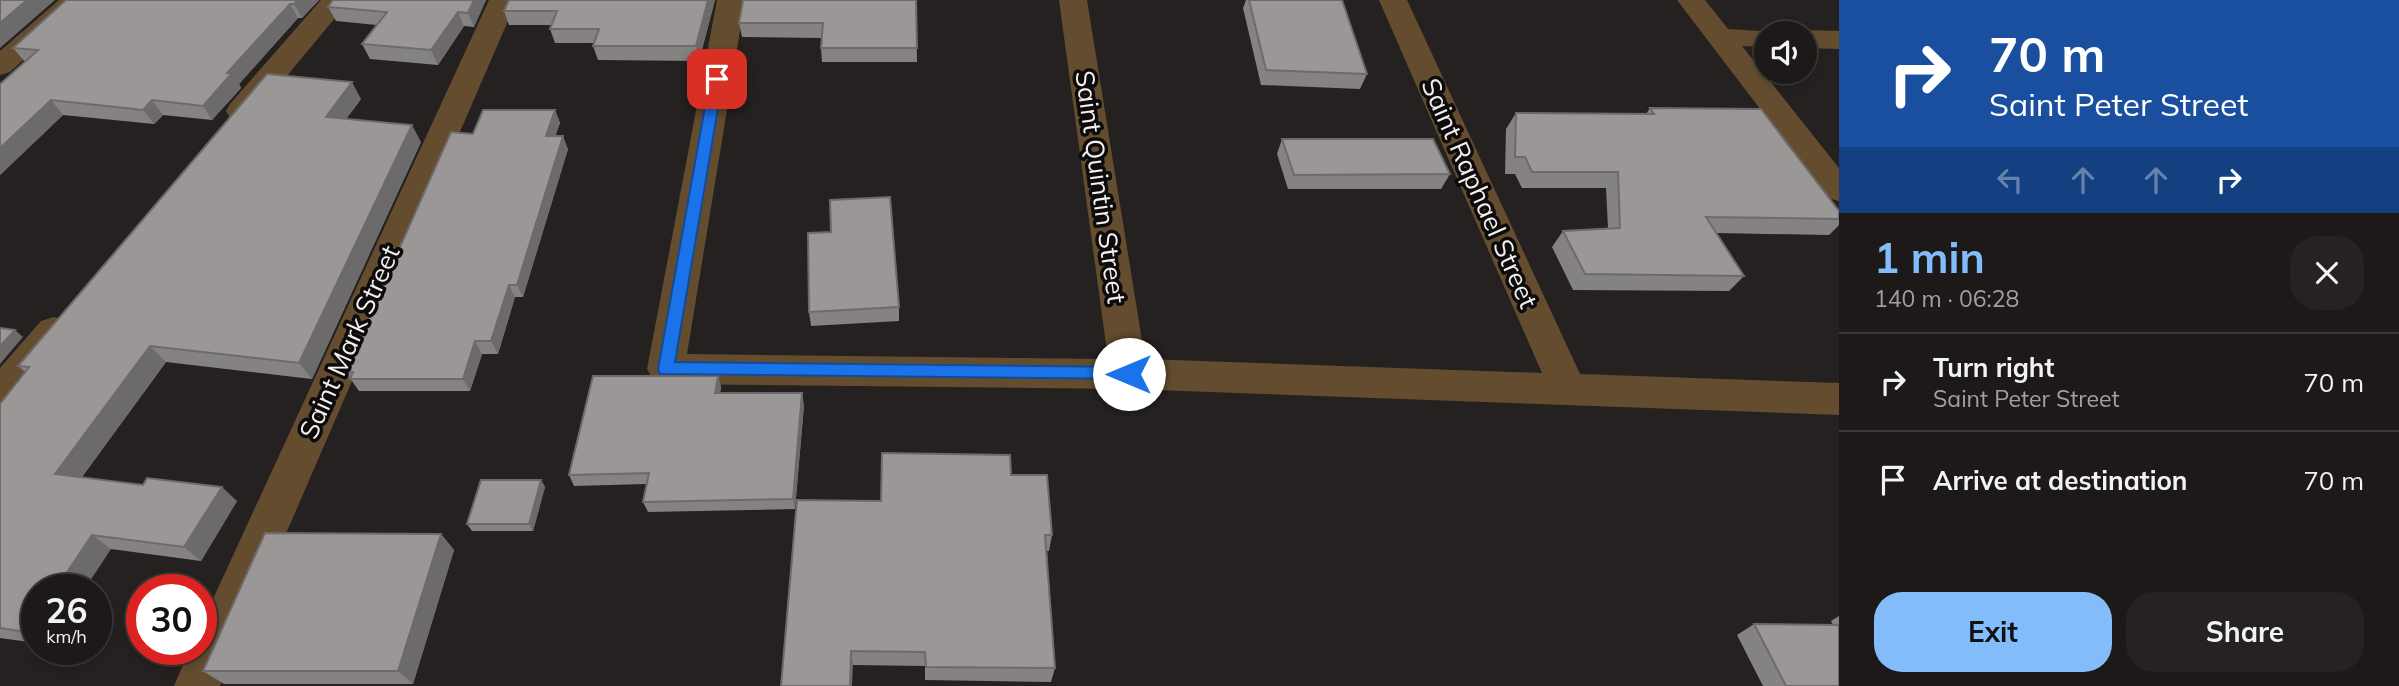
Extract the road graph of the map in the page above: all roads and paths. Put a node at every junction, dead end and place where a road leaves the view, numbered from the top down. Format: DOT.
graph roads {
  1 [pos="75,0"];
  2 [pos="336,0"];
  3 [pos="503,0"];
  4 [pos="731,0"];
  5 [pos="1073,0"];
  6 [pos="1393,0"];
  7 [pos="1690,0"];
  8 [pos="1719,37"];
  9 [pos="1754,38"];
  10 [pos="1817,39"];
  11 [pos="1839,40"];
  12 [pos="0,66"];
  13 [pos="218,138"];
  14 [pos="1839,190"];
  15 [pos="73,309"];
  16 [pos="1129,374"];
  17 [pos="1567,387"];
  18 [pos="0,394"];
  19 [pos="1839,399"];
  20 [pos="197,686"];
  1 -- 12 [label="street"];
  2 -- 13 [label="street"];
  3 -- 20 [label="street, Saint Mark Street"];
  4 -- 16 [label="street"];
  5 -- 16 [label="street, Saint Quintin Street"];
  6 -- 17 [label="street, Saint Raphael Street"];
  7 -- 8 [label="street"];
  8 -- 9 [label="street"];
  8 -- 14 [label="street"];
  10 -- 11 [label="street"];
  15 -- 18 [label="street"];
  16 -- 17 [label="street"];
  17 -- 19 [label="street"];
}
